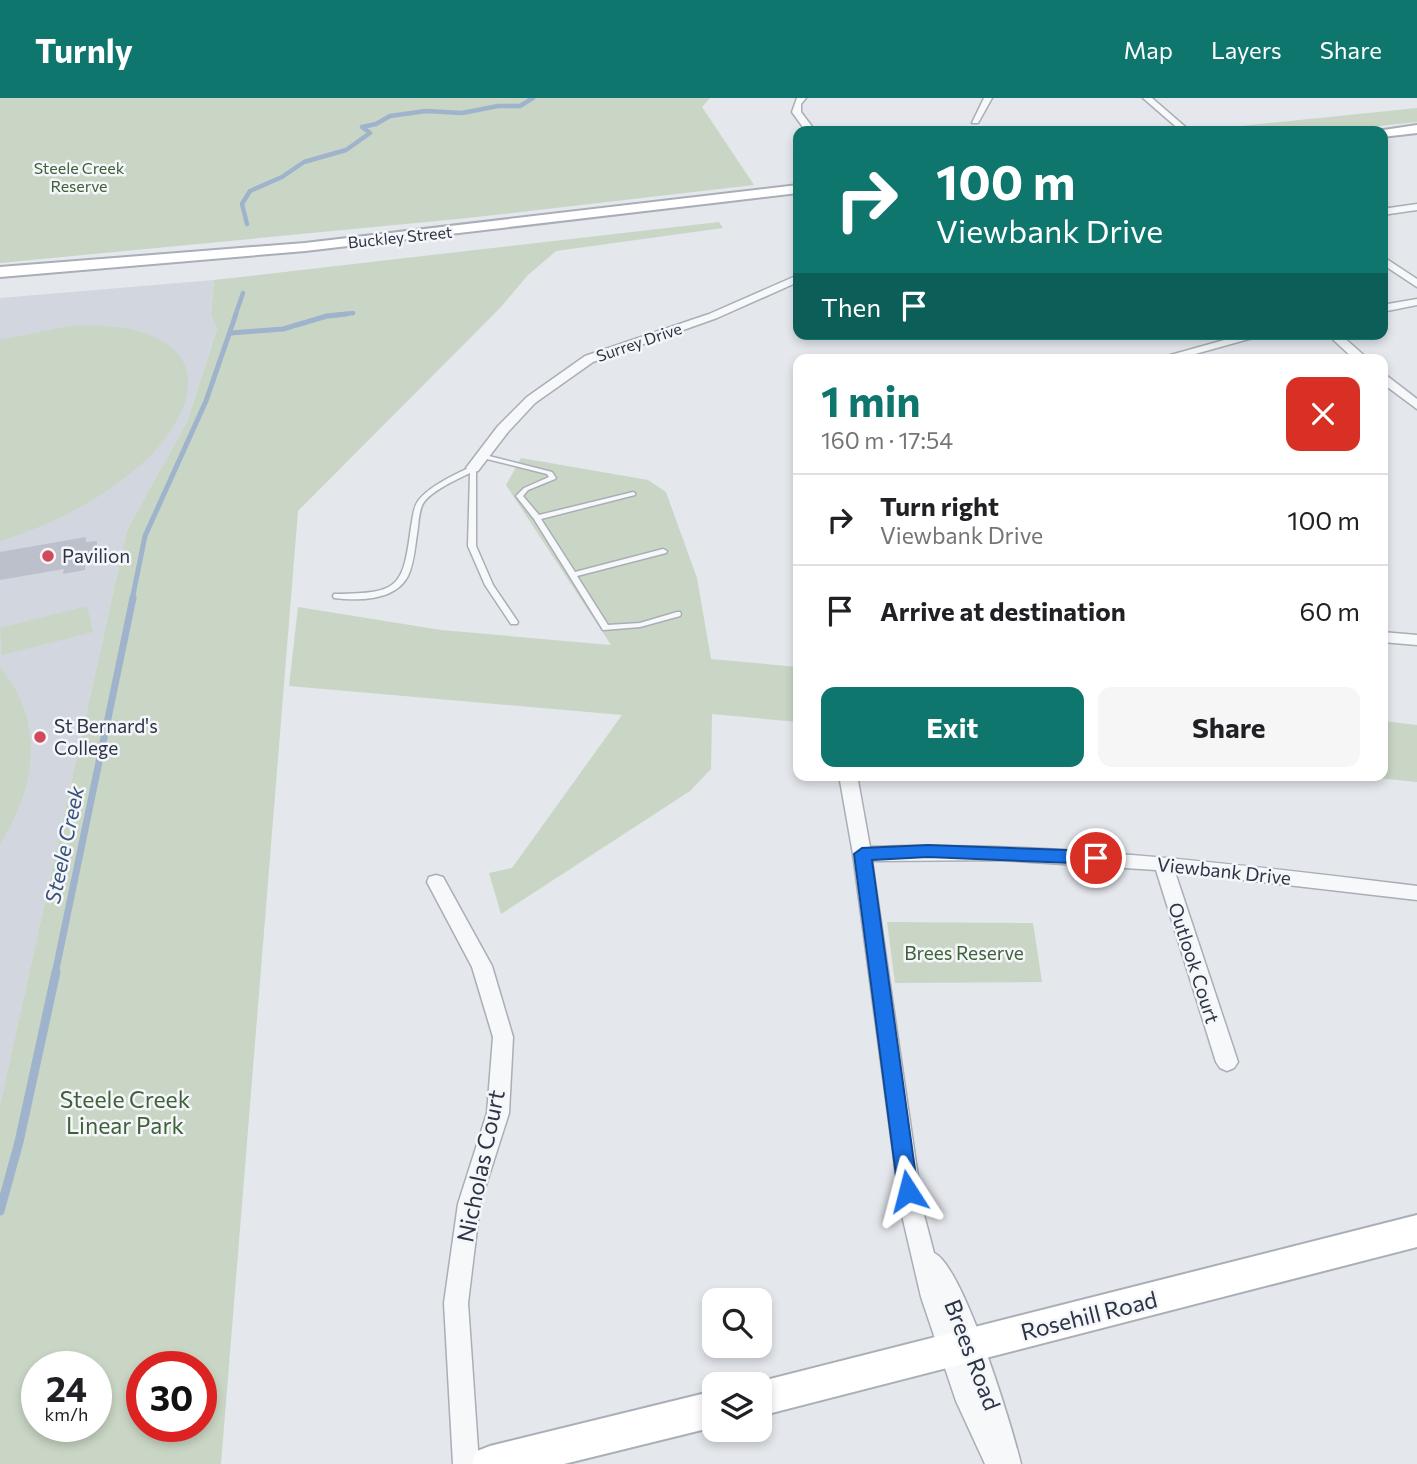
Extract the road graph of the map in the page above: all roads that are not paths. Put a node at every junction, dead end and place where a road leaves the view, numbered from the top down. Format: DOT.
graph roads {
  1 [pos="802,98"];
  2 [pos="988,98"];
  3 [pos="1147,98"];
  4 [pos="975,121"];
  5 [pos="806,126"];
  6 [pos="1180,126"];
  7 [pos="1417,129"];
  8 [pos="1388,132"];
  9 [pos="793,190"];
  10 [pos="793,199"];
  11 [pos="1417,208"];
  12 [pos="1388,211"];
  13 [pos="1388,263"];
  14 [pos="0,272"];
  15 [pos="793,280"];
  16 [pos="0,281"];
  17 [pos="1417,284"];
  18 [pos="1417,302"];
  19 [pos="1388,308"];
  20 [pos="1237,340"];
  21 [pos="1340,340"];
  22 [pos="1181,354"];
  23 [pos="1356,354"];
  24 [pos="1388,381"];
  25 [pos="1417,405"];
  26 [pos="481,456"];
  27 [pos="473,468"];
  28 [pos="633,494"];
  29 [pos="537,518"];
  30 [pos="663,551"];
  31 [pos="573,575"];
  32 [pos="337,596"];
  33 [pos="677,614"];
  34 [pos="514,622"];
  35 [pos="1388,638"];
  36 [pos="1417,640"];
  37 [pos="849,781"];
  38 [pos="862,854"];
  39 [pos="1163,864"];
  40 [pos="436,882"];
  41 [pos="1417,893"];
  42 [pos="1227,1062"];
  43 [pos="1417,1231"];
  44 [pos="961,1349"];
  45 [pos="772,1395"];
  46 [pos="702,1412"];
  47 [pos="466,1464"];
  48 [pos="490,1464"];
  49 [pos="998,1464"];
  50 [pos="1008,1464"];
  1 -- 5 [label="street"];
  2 -- 4 [label="street"];
  3 -- 6 [label="street"];
  7 -- 8 [label="main road"];
  9 -- 14 [label="main road, Buckley Street"];
  10 -- 16 [label="main road, Buckley Street"];
  11 -- 12 [label="street"];
  13 -- 17 [label="street"];
  15 -- 26 [label="street, Surrey Drive"];
  18 -- 19 [label="street"];
  20 -- 22 [label="street"];
  21 -- 23 [label="street"];
  24 -- 25 [label="street"];
  26 -- 27 [label="street, Surrey Drive"];
  26 -- 29 [label="lane"];
  27 -- 32 [label="lane"];
  27 -- 34 [label="lane"];
  28 -- 29 [label="lane"];
  29 -- 31 [label="lane"];
  30 -- 31 [label="lane"];
  31 -- 33 [label="lane"];
  35 -- 36 [label="street"];
  37 -- 38 [label="street, Brees Road"];
  38 -- 39 [label="street, Viewbank Drive"];
  38 -- 44 [label="street, Brees Road"];
  39 -- 41 [label="street, Viewbank Drive"];
  39 -- 42 [label="street, Outlook Court"];
  40 -- 47 [label="street, Nicholas Court"];
  43 -- 44 [label="main road, Rosehill Road"];
  44 -- 45 [label="main road, Rosehill Road"];
  44 -- 49 [label="street, Brees Road"];
  44 -- 50 [label="street, Brees Road"];
  46 -- 48 [label="main road"];
}
